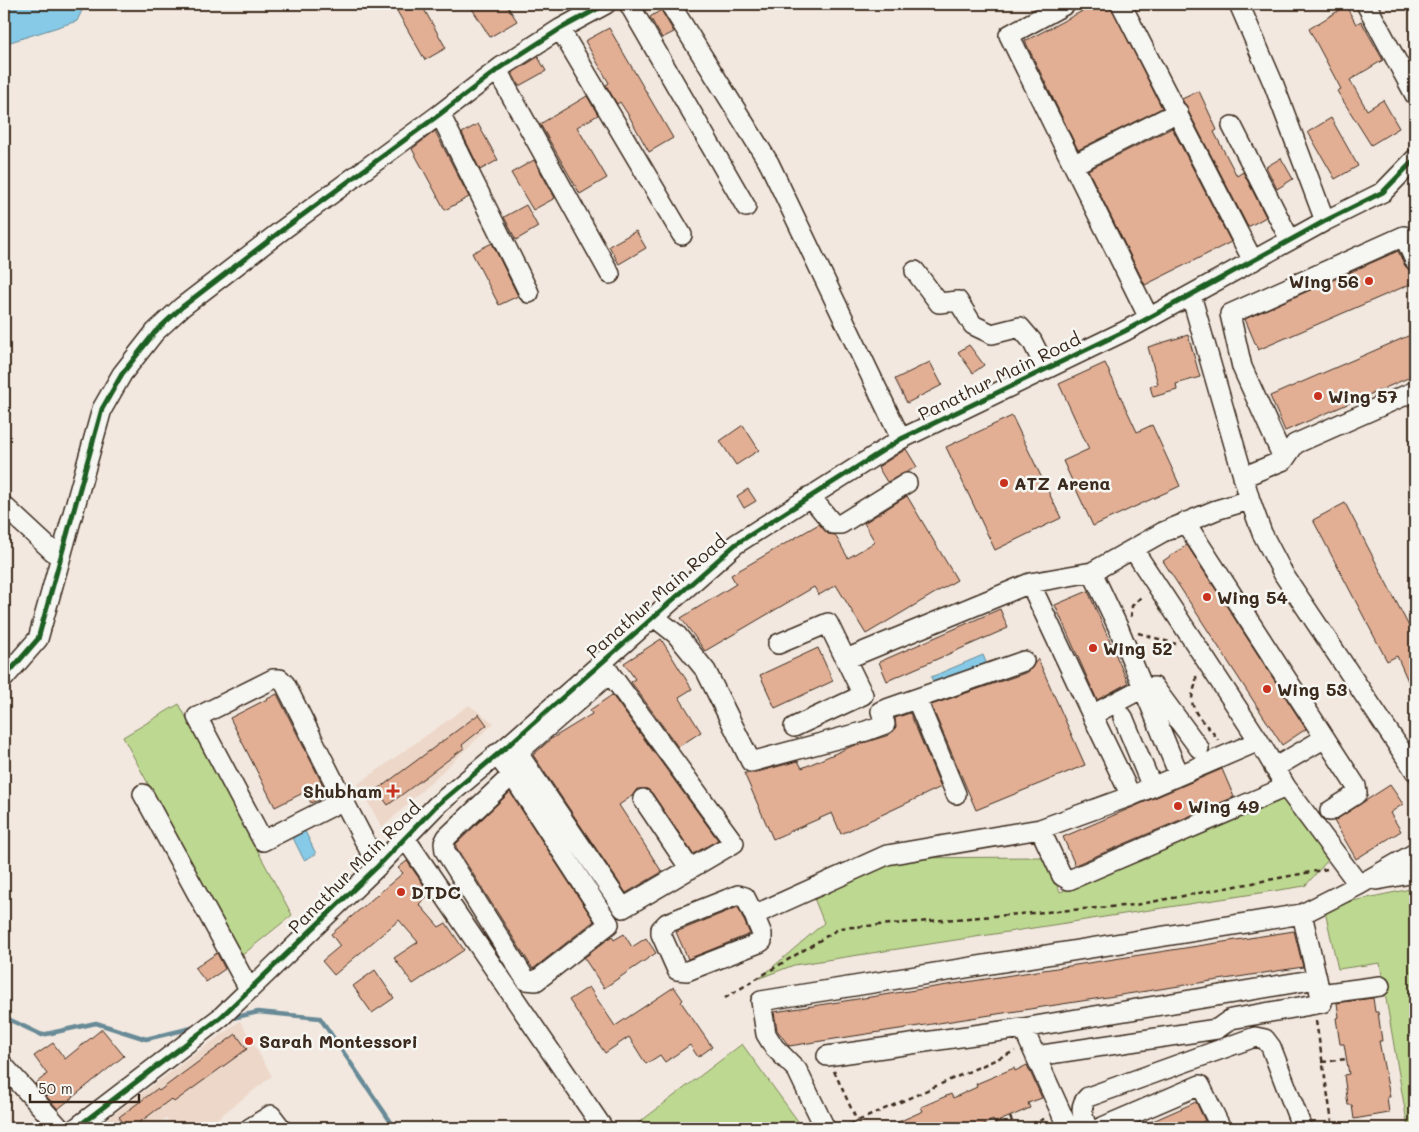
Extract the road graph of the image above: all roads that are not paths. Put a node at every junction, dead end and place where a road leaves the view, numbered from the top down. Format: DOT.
graph roads {
  1 [pos="606,4"];
  2 [pos="629,4"];
  3 [pos="670,4"];
  4 [pos="1066,4"];
  5 [pos="1121,4"];
  6 [pos="1239,4"];
  7 [pos="1366,4"];
  8 [pos="560,29"];
  9 [pos="497,70"];
  10 [pos="1415,95"];
  11 [pos="1178,112"];
  12 [pos="440,114"];
  13 [pos="1232,126"];
  14 [pos="1415,159"];
  15 [pos="1075,164"];
  16 [pos="746,206"];
  17 [pos="1325,220"];
  18 [pos="682,236"];
  19 [pos="1290,240"];
  20 [pos="1253,261"];
  21 [pos="1415,261"];
  22 [pos="915,271"];
  23 [pos="610,274"];
  24 [pos="529,293"];
  25 [pos="1191,295"];
  26 [pos="1149,318"];
  27 [pos="1046,369"];
  28 [pos="1415,391"];
  29 [pos="901,438"];
  30 [pos="1284,460"];
  31 [pos="1243,478"];
  32 [pos="907,484"];
  33 [pos="810,496"];
  34 [pos="1250,500"];
  35 [pos="4,506"];
  36 [pos="1185,522"];
  37 [pos="1133,549"];
  38 [pos="60,558"];
  39 [pos="1092,572"];
  40 [pos="1030,583"];
  41 [pos="653,616"];
  42 [pos="778,644"];
  43 [pos="846,659"];
  44 [pos="1024,661"];
  45 [pos="606,667"];
  46 [pos="4,678"];
  47 [pos="1143,688"];
  48 [pos="917,700"];
  49 [pos="1092,715"];
  50 [pos="1123,717"];
  51 [pos="794,727"];
  52 [pos="1325,738"];
  53 [pos="1259,741"];
  54 [pos="1199,748"];
  55 [pos="509,750"];
  56 [pos="1274,768"];
  57 [pos="1415,771"];
  58 [pos="512,775"];
  59 [pos="1179,775"];
  60 [pos="1152,787"];
  61 [pos="1286,787"];
  62 [pos="143,794"];
  63 [pos="956,794"];
  64 [pos="1131,796"];
  65 [pos="643,798"];
  66 [pos="342,801"];
  67 [pos="1330,811"];
  68 [pos="1040,829"];
  69 [pos="405,838"];
  70 [pos="1415,852"];
  71 [pos="378,866"];
  72 [pos="690,869"];
  73 [pos="1415,873"];
  74 [pos="1359,885"];
  75 [pos="1302,914"];
  76 [pos="754,915"];
  77 [pos="1380,986"];
  78 [pos="249,989"];
  79 [pos="1317,992"];
  80 [pos="1030,1043"];
  81 [pos="827,1056"];
  82 [pos="4,1066"];
  83 [pos="1064,1120"];
  84 [pos="60,1128"];
  85 [pos="76,1128"];
  86 [pos="250,1128"];
  87 [pos="281,1128"];
  88 [pos="603,1128"];
  89 [pos="825,1128"];
  90 [pos="1088,1128"];
  91 [pos="1100,1128"];
  92 [pos="1221,1128"];
  93 [pos="1302,1128"];
  1 -- 8 [label="street"];
  2 -- 16 [label="street"];
  3 -- 29 [label="street"];
  4 -- 15 [label="street"];
  5 -- 11 [label="street"];
  6 -- 17 [label="street"];
  7 -- 10 [label="street"];
  8 -- 9 [label="street"];
  8 -- 18 [label="street"];
  9 -- 12 [label="street"];
  9 -- 23 [label="street"];
  11 -- 15 [label="street"];
  11 -- 20 [label="street"];
  12 -- 24 [label="street"];
  12 -- 38 [label="street"];
  13 -- 19 [label="street"];
  14 -- 17 [label="street, Panathur Main Road"];
  15 -- 26 [label="street"];
  17 -- 19 [label="street, Panathur Main Road"];
  19 -- 20 [label="street, Panathur Main Road"];
  20 -- 25 [label="street, Panathur Main Road"];
  21 -- 30 [label="street"];
  22 -- 27 [label="street"];
  25 -- 26 [label="street, Panathur Main Road"];
  25 -- 31 [label="street"];
  26 -- 27 [label="street, Panathur Main Road"];
  27 -- 29 [label="street, Panathur Main Road"];
  28 -- 30 [label="street"];
  29 -- 33 [label="street, Panathur Main Road"];
  30 -- 31 [label="street"];
  31 -- 34 [label="street"];
  32 -- 33 [label="street"];
  33 -- 41 [label="street, Panathur Main Road"];
  34 -- 36 [label="street"];
  34 -- 57 [label="street"];
  35 -- 38 [label="street"];
  36 -- 37 [label="street"];
  36 -- 52 [label="street"];
  37 -- 39 [label="street"];
  37 -- 53 [label="street"];
  38 -- 46 [label="street"];
  39 -- 40 [label="street"];
  39 -- 47 [label="street"];
  40 -- 43 [label="street"];
  40 -- 49 [label="street"];
  41 -- 45 [label="street, Panathur Main Road"];
  41 -- 48 [label="street"];
  42 -- 43 [label="street"];
  43 -- 51 [label="street"];
  44 -- 48 [label="street"];
  45 -- 55 [label="street, Panathur Main Road"];
  45 -- 72 [label="street"];
  47 -- 49 [label="street"];
  47 -- 54 [label="street"];
  47 -- 59 [label="street"];
  48 -- 63 [label="street"];
  49 -- 64 [label="street"];
  50 -- 60 [label="street"];
  52 -- 56 [label="street"];
  52 -- 67 [label="street"];
  53 -- 56 [label="street"];
  53 -- 59 [label="street"];
  55 -- 58 [label="street"];
  55 -- 69 [label="street, Panathur Main Road"];
  55 -- 72 [label="street"];
  56 -- 61 [label="street"];
  58 -- 58 [label="street"];
  59 -- 60 [label="street"];
  60 -- 64 [label="street"];
  61 -- 68 [label="street"];
  61 -- 74 [label="street"];
  62 -- 78 [label="street"];
  64 -- 68 [label="street"];
  65 -- 72 [label="street"];
  66 -- 66 [label="street"];
  66 -- 71 [label="street"];
  68 -- 76 [label="street"];
  69 -- 71 [label="street, Panathur Main Road"];
  69 -- 88 [label="street"];
  70 -- 74 [label="street"];
  71 -- 78 [label="street, Panathur Main Road"];
  73 -- 74 [label="street"];
  74 -- 75 [label="street"];
  75 -- 79 [label="street"];
  75 -- 89 [label="street"];
  76 -- 76 [label="street"];
  77 -- 79 [label="street"];
  78 -- 85 [label="street, Panathur Main Road"];
  79 -- 80 [label="street"];
  79 -- 80 [label="street"];
  80 -- 81 [label="street"];
  80 -- 83 [label="street"];
  82 -- 84 [label="street"];
  86 -- 87 [label="street"];
  90 -- 93 [label="street"];
  91 -- 92 [label="street"];
}
